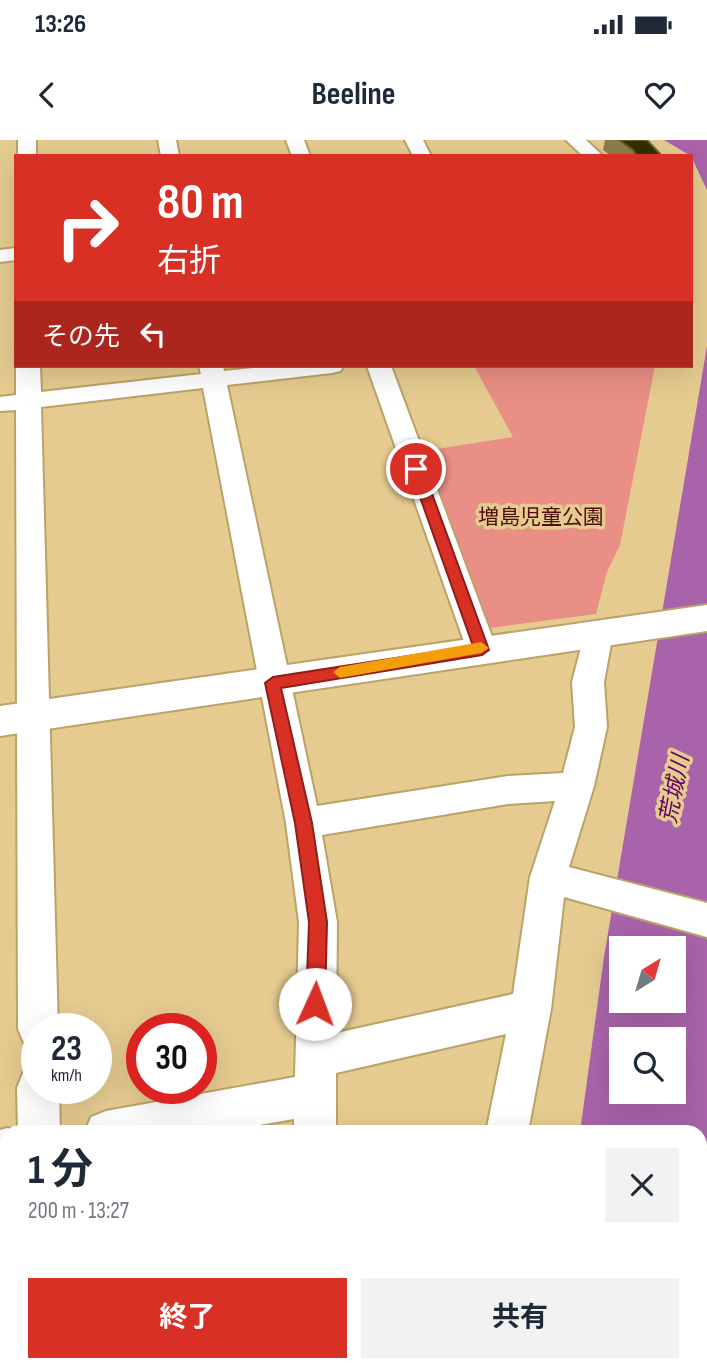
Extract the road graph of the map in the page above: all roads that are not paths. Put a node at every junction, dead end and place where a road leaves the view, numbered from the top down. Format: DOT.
graph roads {
  1 [pos="575,140"];
  2 [pos="592,154"];
  3 [pos="27,368"];
  4 [pos="292,368"];
  5 [pos="380,368"];
  6 [pos="212,372"];
  7 [pos="14,402"];
  8 [pos="707,618"];
  9 [pos="598,633"];
  10 [pos="482,650"];
  11 [pos="273,683"];
  12 [pos="36,716"];
  13 [pos="0,721"];
  14 [pos="577,786"];
  15 [pos="303,823"];
  16 [pos="548,877"];
  17 [pos="707,920"];
  18 [pos="531,1009"];
  19 [pos="38,1013"];
  20 [pos="315,1095"];
  21 [pos="38,1104"];
  22 [pos="39,1125"];
  23 [pos="146,1125"];
  24 [pos="508,1125"];
  1 -- 2 [label="street"];
  3 -- 7 [label="street"];
  4 -- 6 [label="street"];
  5 -- 10 [label="street"];
  6 -- 7 [label="street"];
  6 -- 11 [label="street"];
  7 -- 12 [label="street"];
  8 -- 9 [label="street"];
  9 -- 10 [label="street"];
  9 -- 14 [label="street"];
  10 -- 11 [label="street"];
  11 -- 12 [label="street"];
  11 -- 15 [label="street"];
  12 -- 13 [label="street"];
  12 -- 19 [label="street"];
  14 -- 15 [label="street"];
  14 -- 16 [label="street"];
  15 -- 20 [label="street"];
  16 -- 17 [label="street"];
  16 -- 18 [label="street"];
  18 -- 20 [label="street"];
  18 -- 24 [label="street"];
  20 -- 23 [label="street"];
  21 -- 22 [label="street"];
}
